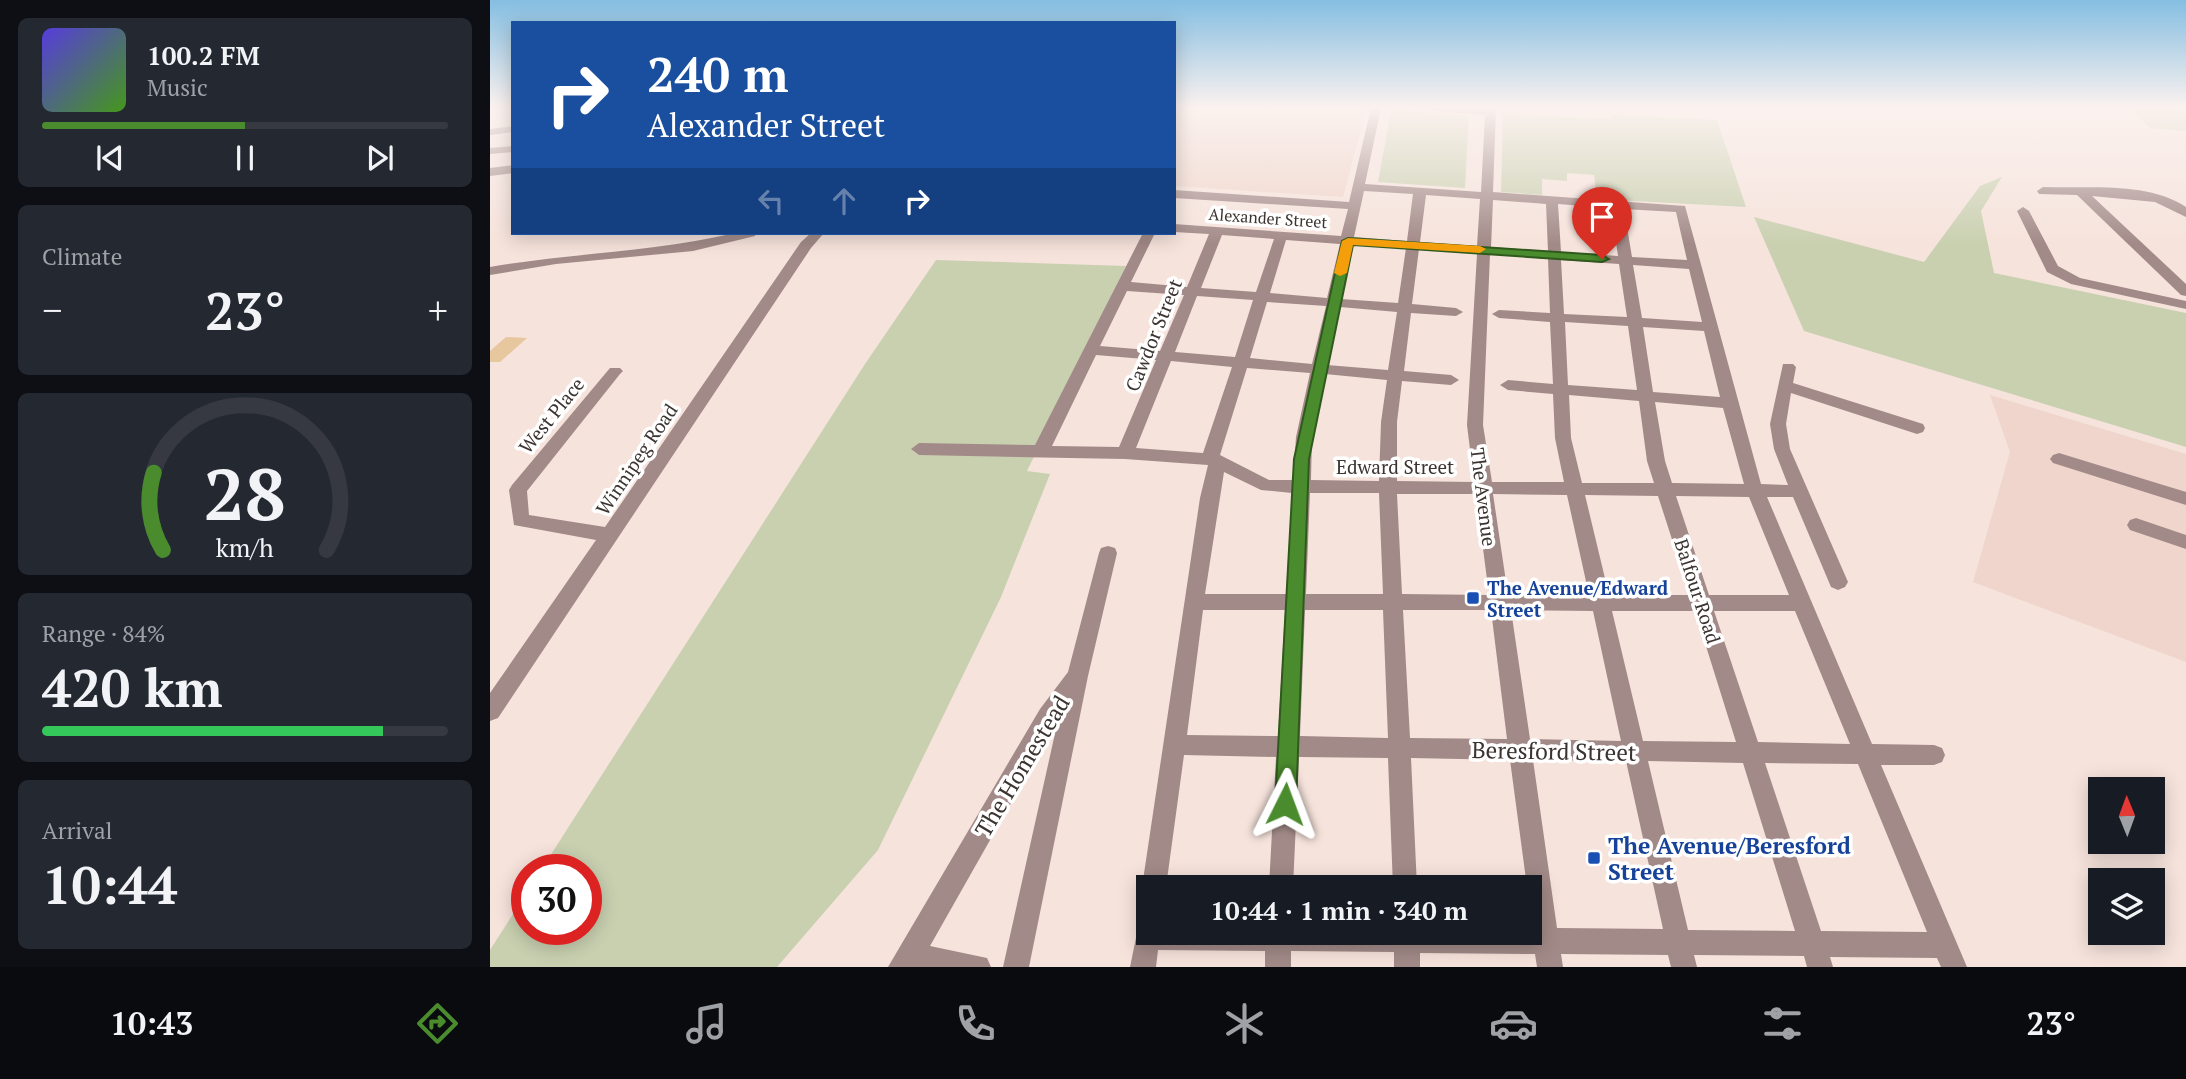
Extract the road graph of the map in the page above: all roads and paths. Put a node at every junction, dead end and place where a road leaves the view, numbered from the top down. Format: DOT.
graph roads {
  1 [pos="1366,153"];
  2 [pos="1489,153"];
  3 [pos="511,168"];
  4 [pos="490,172"];
  5 [pos="1358,187"];
  6 [pos="1420,191"];
  7 [pos="2043,191"];
  8 [pos="2082,193"];
  9 [pos="1176,194"];
  10 [pos="1488,195"];
  11 [pos="1552,200"];
  12 [pos="1617,205"];
  13 [pos="1355,206"];
  14 [pos="2023,211"];
  15 [pos="2186,213"];
  16 [pos="1176,228"];
  17 [pos="1217,232"];
  18 [pos="742,235"];
  19 [pos="816,235"];
  20 [pos="1148,235"];
  21 [pos="1281,236"];
  22 [pos="1348,241"];
  23 [pos="1413,245"];
  24 [pos="1485,250"];
  25 [pos="1555,255"];
  26 [pos="1626,261"];
  27 [pos="1694,265"];
  28 [pos="490,271"];
  29 [pos="1122,286"];
  30 [pos="1192,291"];
  31 [pos="2186,292"];
  32 [pos="1262,296"];
  33 [pos="1334,303"];
  34 [pos="2186,305"];
  35 [pos="1404,308"];
  36 [pos="1455,312"];
  37 [pos="1499,314"];
  38 [pos="1559,319"];
  39 [pos="1636,322"];
  40 [pos="1711,327"];
  41 [pos="1091,350"];
  42 [pos="1166,356"];
  43 [pos="1240,362"];
  44 [pos="1788,367"];
  45 [pos="1320,369"];
  46 [pos="615,371"];
  47 [pos="1395,375"];
  48 [pos="1451,380"];
  49 [pos="1508,385"];
  50 [pos="1784,385"];
  51 [pos="1563,389"];
  52 [pos="1646,397"];
  53 [pos="1729,403"];
  54 [pos="1917,428"];
  55 [pos="919,449"];
  56 [pos="1040,452"];
  57 [pos="1125,453"];
  58 [pos="1214,460"];
  59 [pos="2059,460"];
  60 [pos="1300,486"];
  61 [pos="1388,488"];
  62 [pos="1482,488"];
  63 [pos="1573,489"];
  64 [pos="1665,489"];
  65 [pos="1756,490"];
  66 [pos="1799,491"];
  67 [pos="2186,499"];
  68 [pos="2136,525"];
  69 [pos="610,535"];
  70 [pos="2186,542"];
  71 [pos="1108,553"];
  72 [pos="1839,582"];
  73 [pos="1295,601"];
  74 [pos="1393,601"];
  75 [pos="1195,602"];
  76 [pos="1600,603"];
  77 [pos="1702,603"];
  78 [pos="1802,603"];
  79 [pos="1499,604"];
  80 [pos="1078,676"];
  81 [pos="490,711"];
  82 [pos="1175,746"];
  83 [pos="1288,748"];
  84 [pos="1399,749"];
  85 [pos="1520,751"];
  86 [pos="1636,752"];
  87 [pos="1750,752"];
  88 [pos="1865,754"];
  89 [pos="1934,755"];
  90 [pos="1156,875"];
  91 [pos="1282,875"];
  92 [pos="1404,875"];
  93 [pos="1542,941"];
  94 [pos="1546,941"];
  95 [pos="1146,945"];
  96 [pos="1279,945"];
  97 [pos="1406,945"];
  98 [pos="1681,955"];
  99 [pos="1816,955"];
  100 [pos="1949,956"];
  101 [pos="905,962"];
  102 [pos="978,967"];
  103 [pos="1016,967"];
  104 [pos="1143,967"];
  105 [pos="1278,967"];
  106 [pos="1407,967"];
  107 [pos="1550,967"];
  1 -- 5 [label="street"];
  2 -- 10 [label="street, The Avenue"];
  3 -- 4 [label="street"];
  5 -- 6 [label="street"];
  5 -- 13 [label="street"];
  6 -- 10 [label="street"];
  6 -- 23 [label="street"];
  7 -- 8 [label="street"];
  8 -- 15 [label="street"];
  8 -- 31 [label="street"];
  9 -- 13 [label="street"];
  10 -- 11 [label="street"];
  10 -- 24 [label="street, The Avenue"];
  11 -- 12 [label="street"];
  11 -- 25 [label="street"];
  12 -- 26 [label="street, Balfour Road"];
  12 -- 27 [label="street"];
  13 -- 22 [label="street"];
  14 -- 34 [label="street"];
  16 -- 17 [label="street, Alexander Street"];
  17 -- 21 [label="street, Alexander Street"];
  17 -- 30 [label="street, Cawdor Street"];
  18 -- 28 [label="street"];
  19 -- 69 [label="street, Winnipeg Road"];
  20 -- 29 [label="street"];
  21 -- 22 [label="street, Alexander Street"];
  21 -- 32 [label="street"];
  22 -- 23 [label="street, Alexander Street"];
  22 -- 33 [label="street"];
  23 -- 24 [label="street, Alexander Street"];
  23 -- 35 [label="street"];
  24 -- 25 [label="street, Alexander Street"];
  24 -- 62 [label="street, The Avenue"];
  25 -- 26 [label="street, Alexander Street"];
  25 -- 38 [label="street"];
  26 -- 27 [label="street, Alexander Street"];
  26 -- 39 [label="street, Balfour Road"];
  27 -- 40 [label="street"];
  29 -- 30 [label="street"];
  29 -- 41 [label="street"];
  30 -- 32 [label="street"];
  30 -- 42 [label="street, Cawdor Street"];
  32 -- 33 [label="street"];
  32 -- 43 [label="street"];
  33 -- 35 [label="street"];
  33 -- 45 [label="street"];
  35 -- 36 [label="street"];
  35 -- 47 [label="street"];
  37 -- 38 [label="street"];
  38 -- 39 [label="street"];
  38 -- 51 [label="street"];
  39 -- 40 [label="street"];
  39 -- 52 [label="street, Balfour Road"];
  40 -- 53 [label="street"];
  41 -- 42 [label="street"];
  41 -- 56 [label="street"];
  42 -- 43 [label="street"];
  42 -- 57 [label="street, Cawdor Street"];
  43 -- 45 [label="street"];
  43 -- 58 [label="street"];
  44 -- 50 [label="street"];
  45 -- 47 [label="street"];
  45 -- 60 [label="street"];
  46 -- 69 [label="street, West Place"];
  47 -- 48 [label="street"];
  47 -- 61 [label="street"];
  49 -- 51 [label="street"];
  50 -- 54 [label="street"];
  50 -- 66 [label="street"];
  51 -- 52 [label="street"];
  51 -- 63 [label="street"];
  52 -- 53 [label="street"];
  52 -- 64 [label="street, Balfour Road"];
  53 -- 65 [label="street"];
  55 -- 56 [label="street, Edward Street"];
  56 -- 57 [label="street, Edward Street"];
  57 -- 58 [label="street, Edward Street"];
  58 -- 60 [label="street, Edward Street"];
  58 -- 75 [label="street"];
  59 -- 67 [label="street"];
  60 -- 61 [label="street, Edward Street"];
  60 -- 73 [label="street"];
  61 -- 62 [label="street, Edward Street"];
  61 -- 74 [label="street"];
  62 -- 63 [label="street, Edward Street"];
  62 -- 79 [label="street, The Avenue"];
  63 -- 64 [label="street, Edward Street"];
  63 -- 76 [label="street"];
  64 -- 65 [label="street, Edward Street"];
  64 -- 77 [label="street, Balfour Road"];
  65 -- 66 [label="street, Edward Street"];
  65 -- 78 [label="street"];
  66 -- 72 [label="street"];
  68 -- 70 [label="street"];
  69 -- 81 [label="street, Winnipeg Road"];
  71 -- 80 [label="street"];
  73 -- 74 [label="street"];
  73 -- 75 [label="street"];
  73 -- 83 [label="street"];
  74 -- 79 [label="street"];
  74 -- 84 [label="street"];
  75 -- 82 [label="street"];
  76 -- 77 [label="street"];
  76 -- 79 [label="street"];
  76 -- 86 [label="street"];
  77 -- 78 [label="street"];
  77 -- 87 [label="street, Balfour Road"];
  78 -- 88 [label="street"];
  79 -- 85 [label="street, The Avenue"];
  80 -- 101 [label="street, The Homestead"];
  80 -- 103 [label="street, The Homestead"];
  82 -- 83 [label="street, Beresford Street"];
  82 -- 90 [label="street"];
  83 -- 84 [label="street, Beresford Street"];
  83 -- 91 [label="street"];
  84 -- 85 [label="street, Beresford Street"];
  84 -- 92 [label="street"];
  85 -- 86 [label="street, Beresford Street"];
  85 -- 94 [label="street, The Avenue"];
  86 -- 87 [label="street, Beresford Street"];
  86 -- 98 [label="street"];
  87 -- 88 [label="street, Beresford Street"];
  87 -- 99 [label="street, Balfour Road"];
  88 -- 89 [label="street, Beresford Street"];
  88 -- 100 [label="street"];
  93 -- 94 [label="street"];
  94 -- 98 [label="street"];
  94 -- 107 [label="street, The Avenue"];
  95 -- 104 [label="street"];
  96 -- 105 [label="street"];
  97 -- 106 [label="street"];
  98 -- 99 [label="street"];
  99 -- 100 [label="street"];
  101 -- 102 [label="street"];
}
